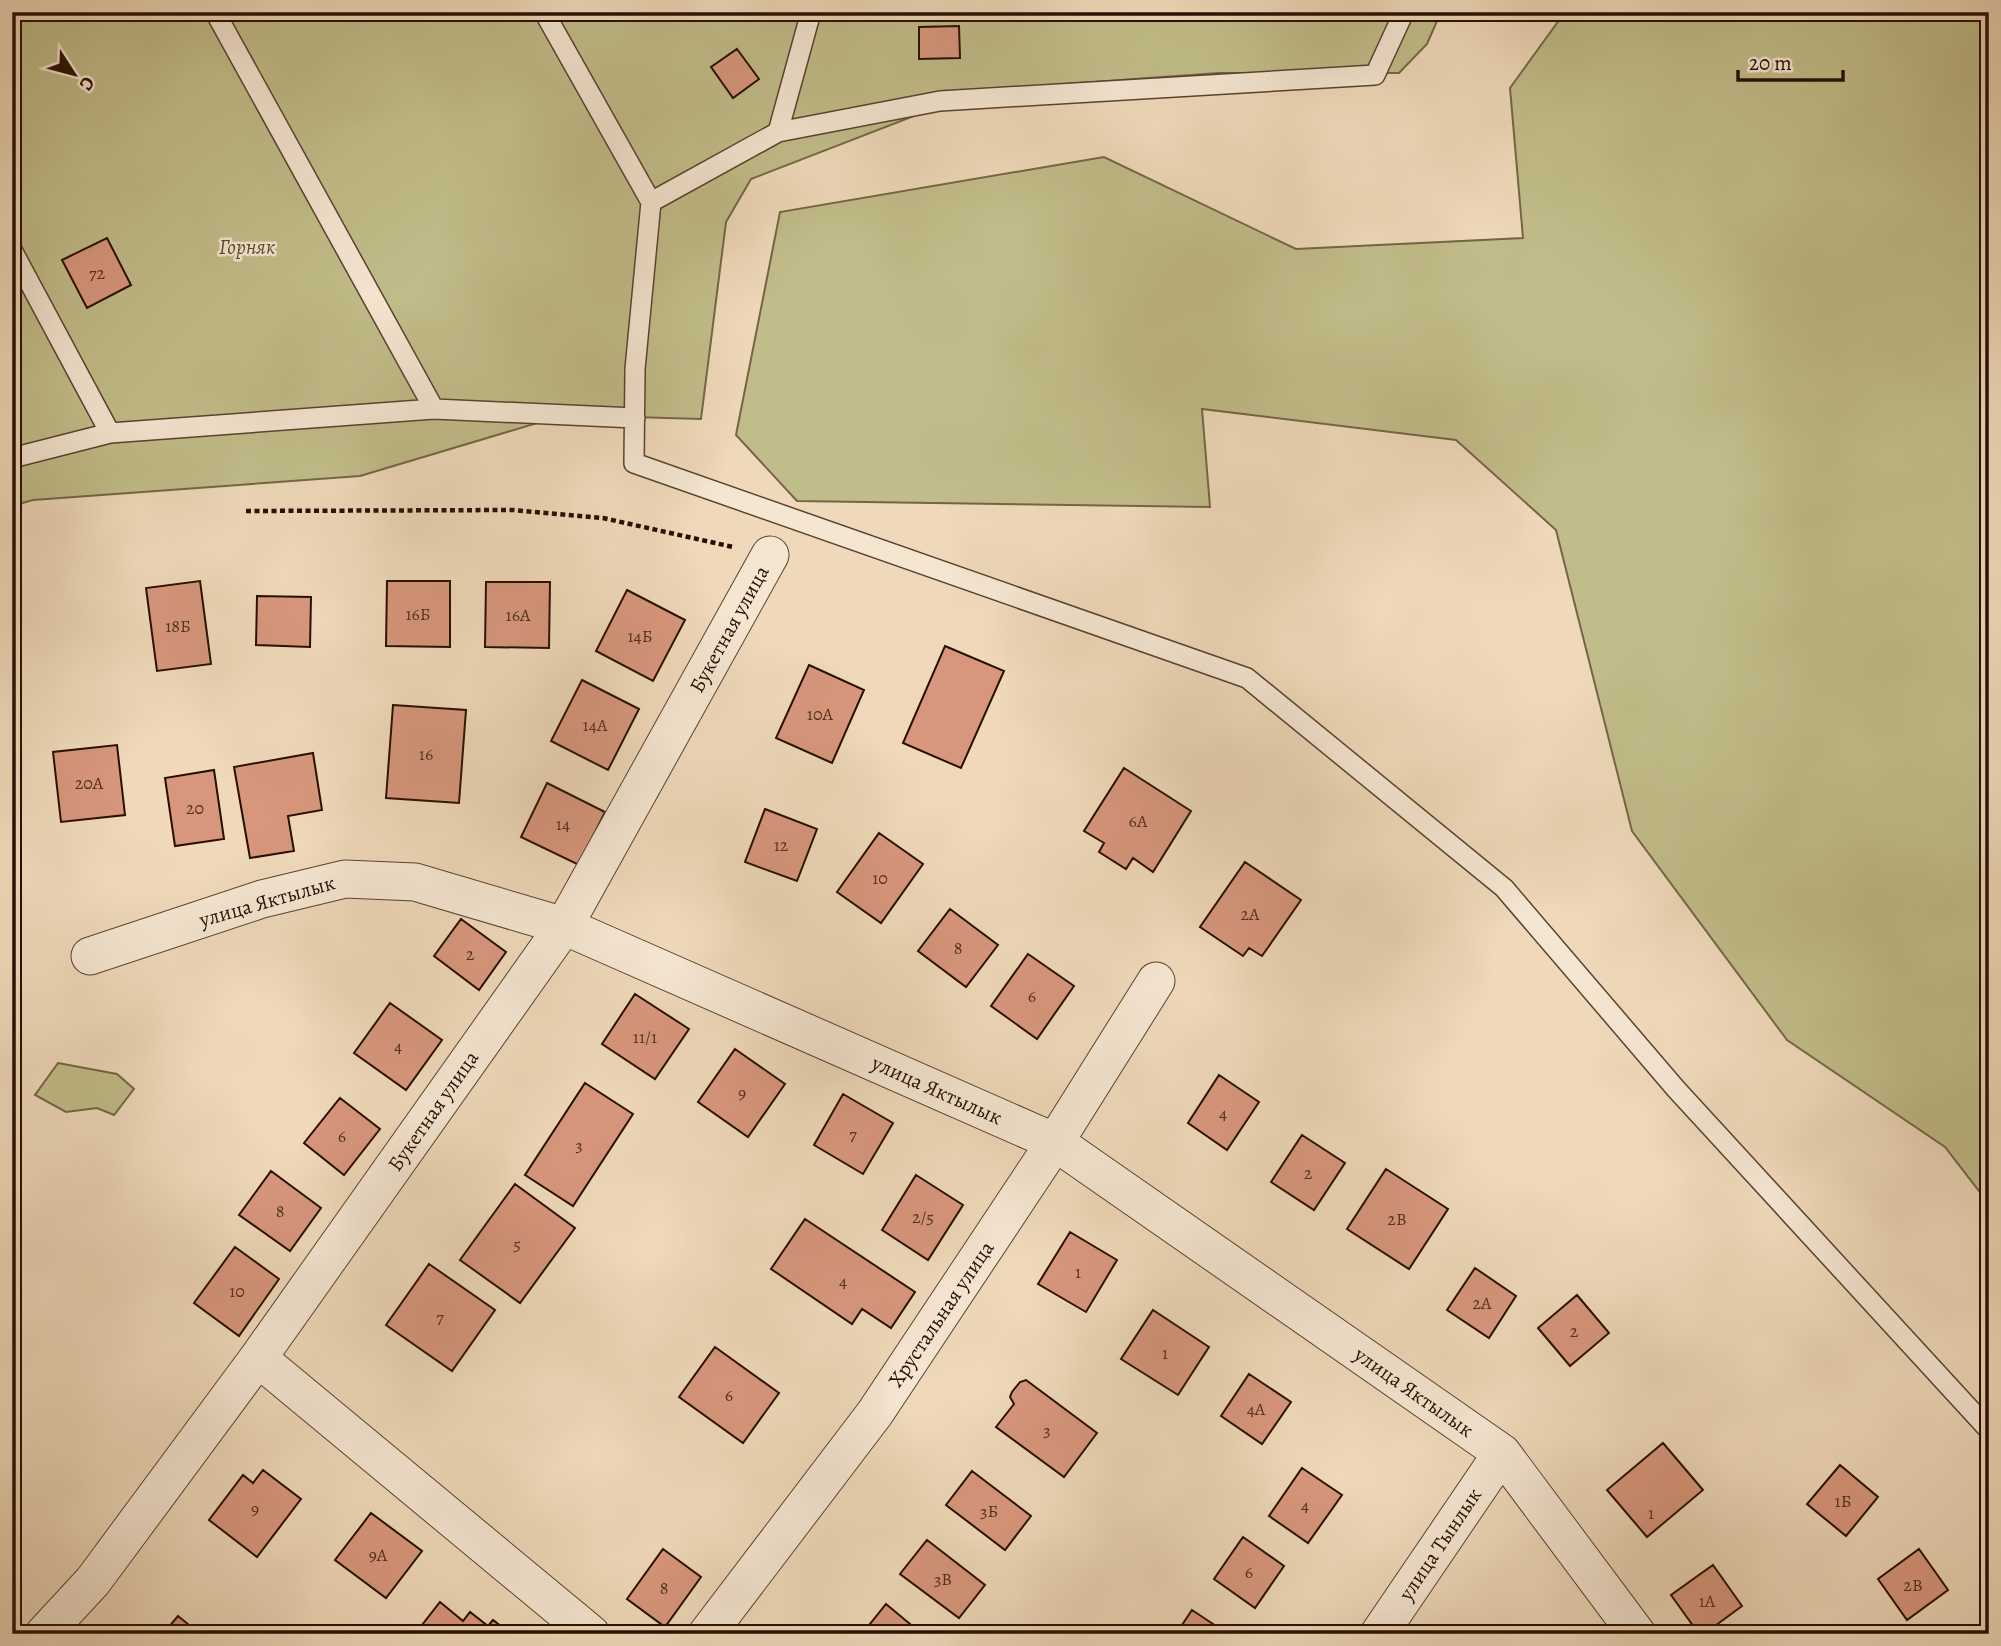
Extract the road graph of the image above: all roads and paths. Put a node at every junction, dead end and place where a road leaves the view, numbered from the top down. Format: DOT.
graph roads {
  1 [pos="215,12"];
  2 [pos="544,12"];
  3 [pos="811,12"];
  4 [pos="1404,12"];
  5 [pos="778,132"];
  6 [pos="651,202"];
  7 [pos="12,250"];
  8 [pos="433,409"];
  9 [pos="635,418"];
  10 [pos="110,433"];
  11 [pos="12,458"];
  12 [pos="246,511"];
  13 [pos="770,555"];
  14 [pos="564,926"];
  15 [pos="90,956"];
  16 [pos="1156,981"];
  17 [pos="1055,1142"];
  18 [pos="258,1358"];
  19 [pos="1989,1430"];
  20 [pos="1502,1453"];
  21 [pos="44,1634"];
  22 [pos="591,1634"];
  23 [pos="707,1634"];
  24 [pos="1379,1634"];
  25 [pos="1636,1634"];
  1 -- 8 [label="lane"];
  2 -- 6 [label="lane"];
  3 -- 5 [label="lane"];
  4 -- 5 [label="lane"];
  5 -- 6 [label="lane"];
  6 -- 9 [label="lane"];
  7 -- 10 [label="lane"];
  8 -- 9 [label="lane"];
  8 -- 10 [label="lane"];
  9 -- 19 [label="lane"];
  10 -- 11 [label="lane"];
  12 -- 13 [label="path"];
  13 -- 14 [label="street, Букетная улица"];
  14 -- 15 [label="street, улица Яктылык"];
  14 -- 17 [label="street, улица Яктылык"];
  14 -- 18 [label="street, Букетная улица"];
  16 -- 17 [label="street, Хрустальная улица"];
  17 -- 20 [label="street, улица Яктылык"];
  17 -- 23 [label="street, Хрустальная улица"];
  18 -- 21 [label="street, Букетная улица"];
  18 -- 22 [label="street"];
  20 -- 24 [label="street, улица Тынлык"];
  20 -- 25 [label="street, улица Яктылык"];
}
